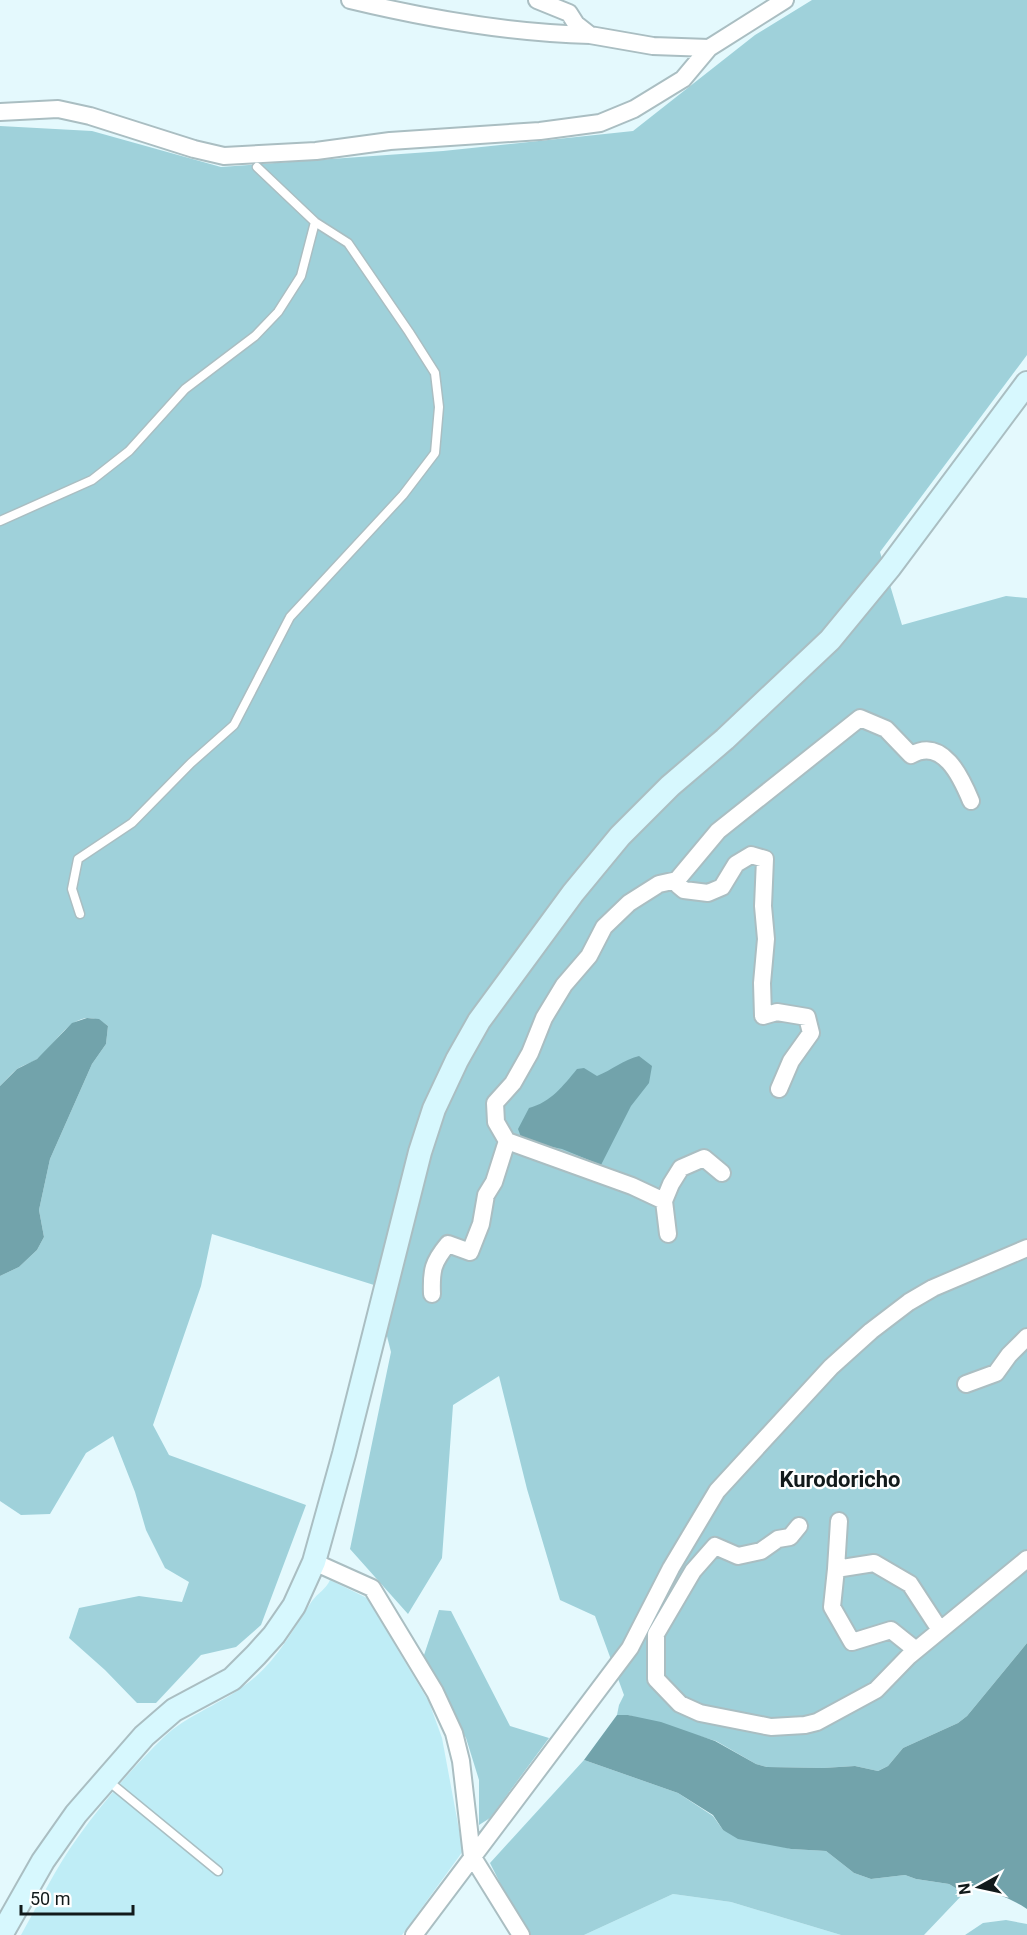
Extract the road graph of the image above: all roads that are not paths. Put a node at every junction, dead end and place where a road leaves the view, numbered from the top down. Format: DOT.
graph roads {
  1 [pos="350,0"];
  2 [pos="537,0"];
  3 [pos="785,0"];
  4 [pos="590,35"];
  5 [pos="709,48"];
  6 [pos="0,112"];
  7 [pos="257,167"];
  8 [pos="315,222"];
  9 [pos="1027,383"];
  10 [pos="0,521"];
  11 [pos="970,801"];
  12 [pos="678,885"];
  13 [pos="80,914"];
  14 [pos="779,1089"];
  15 [pos="507,1141"];
  16 [pos="722,1173"];
  17 [pos="664,1201"];
  18 [pos="668,1234"];
  19 [pos="1027,1248"];
  20 [pos="432,1294"];
  21 [pos="1027,1337"];
  22 [pos="966,1384"];
  23 [pos="839,1521"];
  24 [pos="799,1526"];
  25 [pos="1027,1559"];
  26 [pos="314,1562"];
  27 [pos="836,1569"];
  28 [pos="940,1630"];
  29 [pos="916,1650"];
  30 [pos="106,1779"];
  31 [pos="472,1856"];
  32 [pos="218,1871"];
  33 [pos="1,1935"];
  34 [pos="414,1935"];
  35 [pos="520,1935"];
  1 -- 4 [label="street"];
  2 -- 4 [label="street"];
  3 -- 5 [label="street"];
  4 -- 5 [label="street"];
  5 -- 6 [label="street"];
  7 -- 8 [label="lane"];
  8 -- 10 [label="lane"];
  8 -- 13 [label="lane"];
  9 -- 26 [label="street"];
  11 -- 15 [label="street"];
  12 -- 14 [label="street"];
  15 -- 17 [label="street"];
  15 -- 20 [label="street"];
  16 -- 17 [label="street"];
  17 -- 18 [label="street"];
  19 -- 31 [label="street"];
  21 -- 22 [label="street"];
  23 -- 27 [label="street"];
  24 -- 29 [label="street"];
  25 -- 28 [label="street"];
  26 -- 30 [label="street"];
  26 -- 31 [label="street"];
  27 -- 28 [label="street"];
  27 -- 29 [label="street"];
  28 -- 29 [label="street"];
  30 -- 32 [label="lane"];
  30 -- 33 [label="street"];
  31 -- 34 [label="street"];
  31 -- 35 [label="street"];
}
